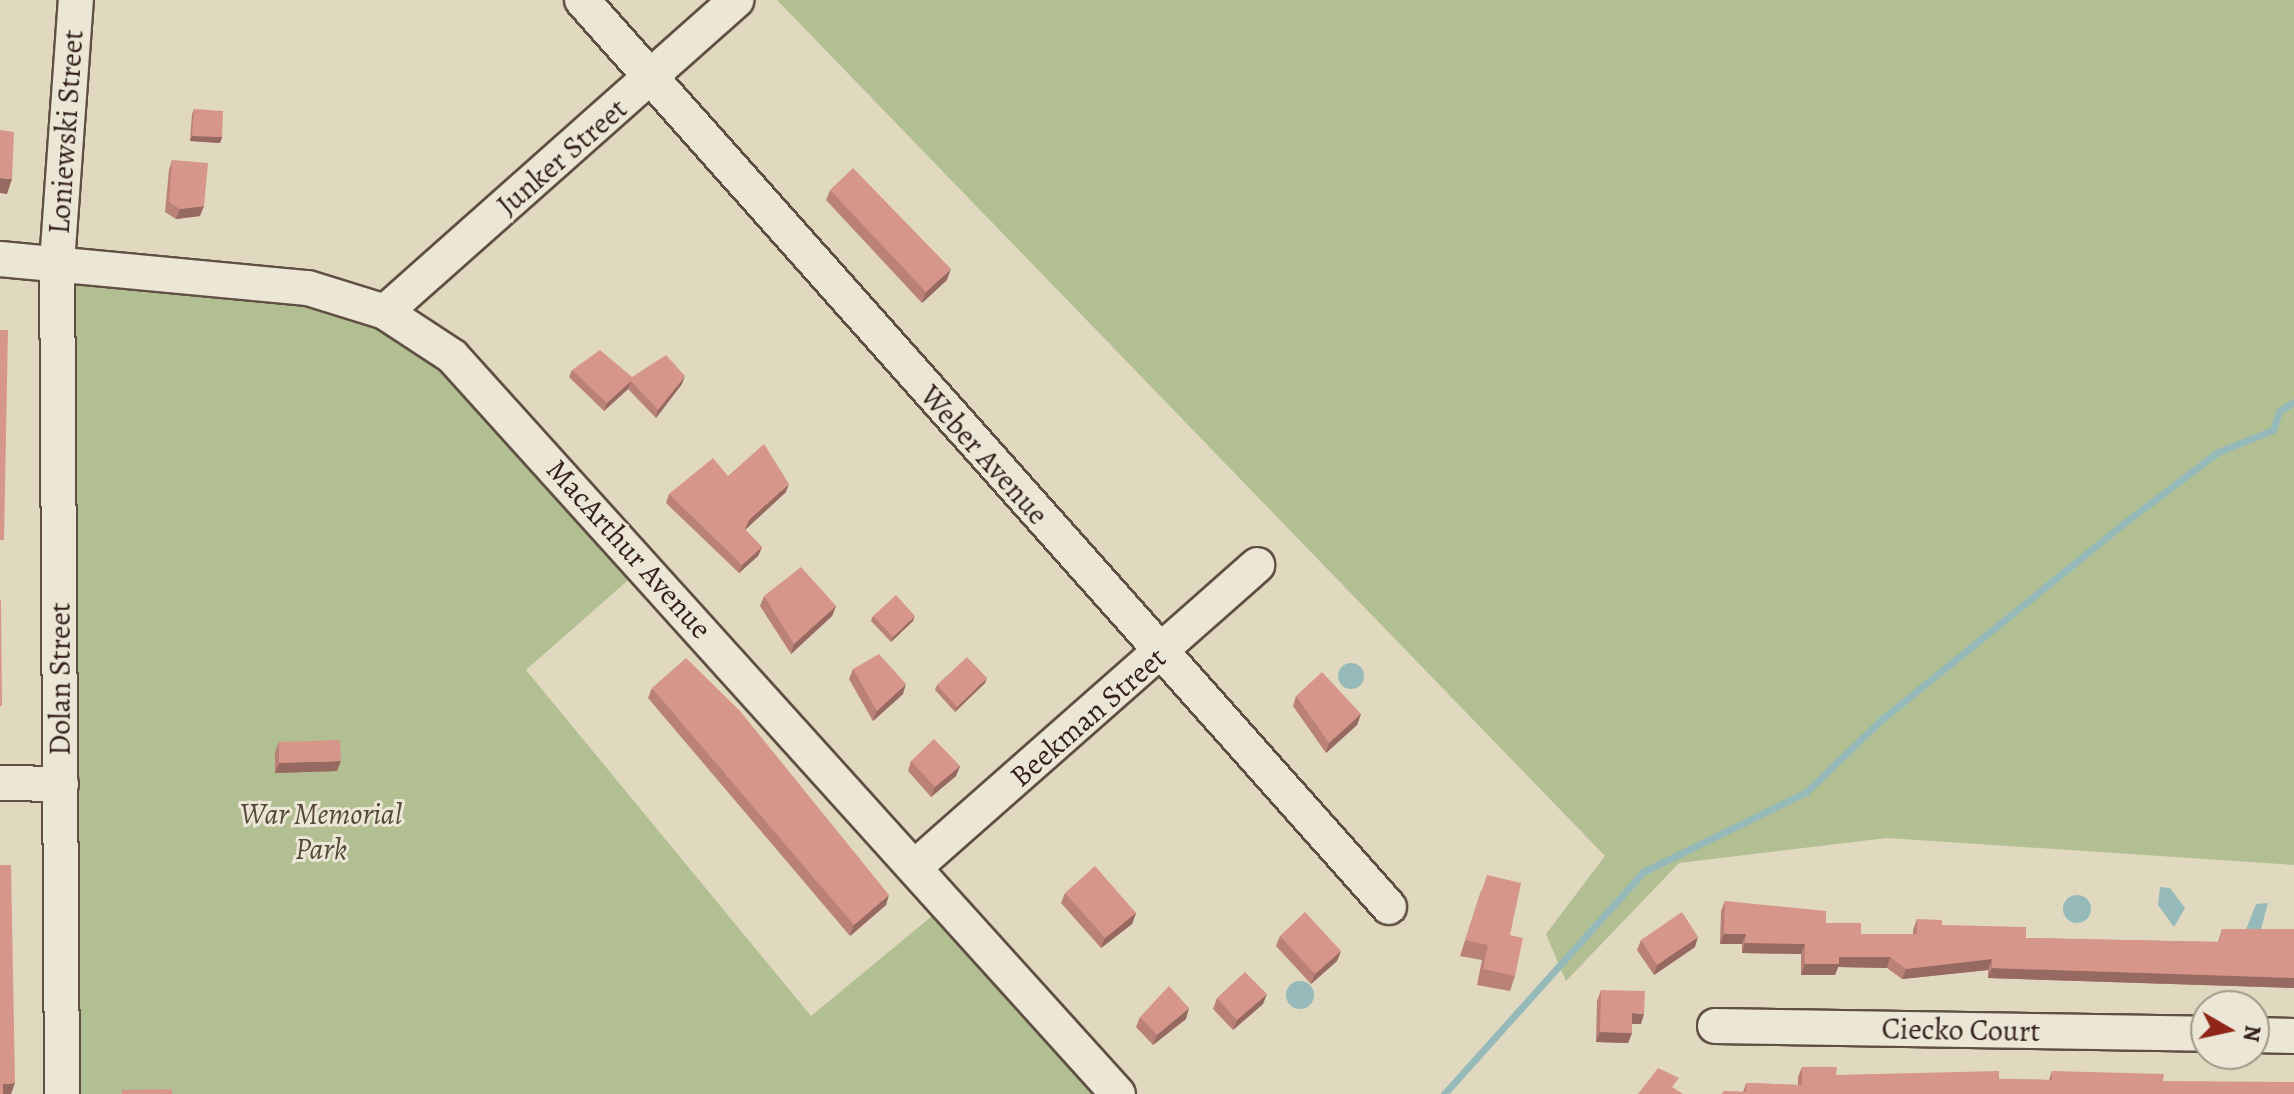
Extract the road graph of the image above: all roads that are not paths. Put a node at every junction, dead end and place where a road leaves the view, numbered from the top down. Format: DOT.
graph roads {
  1 [pos="76,0"];
  2 [pos="582,0"];
  3 [pos="737,0"];
  4 [pos="651,79"];
  5 [pos="0,259"];
  6 [pos="57,263"];
  7 [pos="385,312"];
  8 [pos="1257,565"];
  9 [pos="1160,654"];
  10 [pos="0,783"];
  11 [pos="61,784"];
  12 [pos="916,866"];
  13 [pos="1389,907"];
  14 [pos="1715,1026"];
  15 [pos="2190,1034"];
  16 [pos="2270,1035"];
  17 [pos="2294,1036"];
  18 [pos="62,1094"];
  19 [pos="1118,1094"];
  1 -- 6 [label="street, Loniewski Street"];
  2 -- 4 [label="street, Weber Avenue"];
  3 -- 4 [label="street, Junker Street"];
  4 -- 7 [label="street, Junker Street"];
  4 -- 9 [label="street, Weber Avenue"];
  5 -- 6 [label="street, MacArthur Avenue"];
  6 -- 7 [label="street, MacArthur Avenue"];
  6 -- 11 [label="street, Dolan Street"];
  7 -- 12 [label="street, MacArthur Avenue"];
  8 -- 9 [label="street, Beekman Street"];
  9 -- 12 [label="street, Beekman Street"];
  9 -- 13 [label="street, Weber Avenue"];
  10 -- 11 [label="street"];
  11 -- 18 [label="street, Dolan Street"];
  12 -- 19 [label="street, MacArthur Avenue"];
  14 -- 15 [label="street, Ciecko Court"];
  16 -- 17 [label="street"];
}
